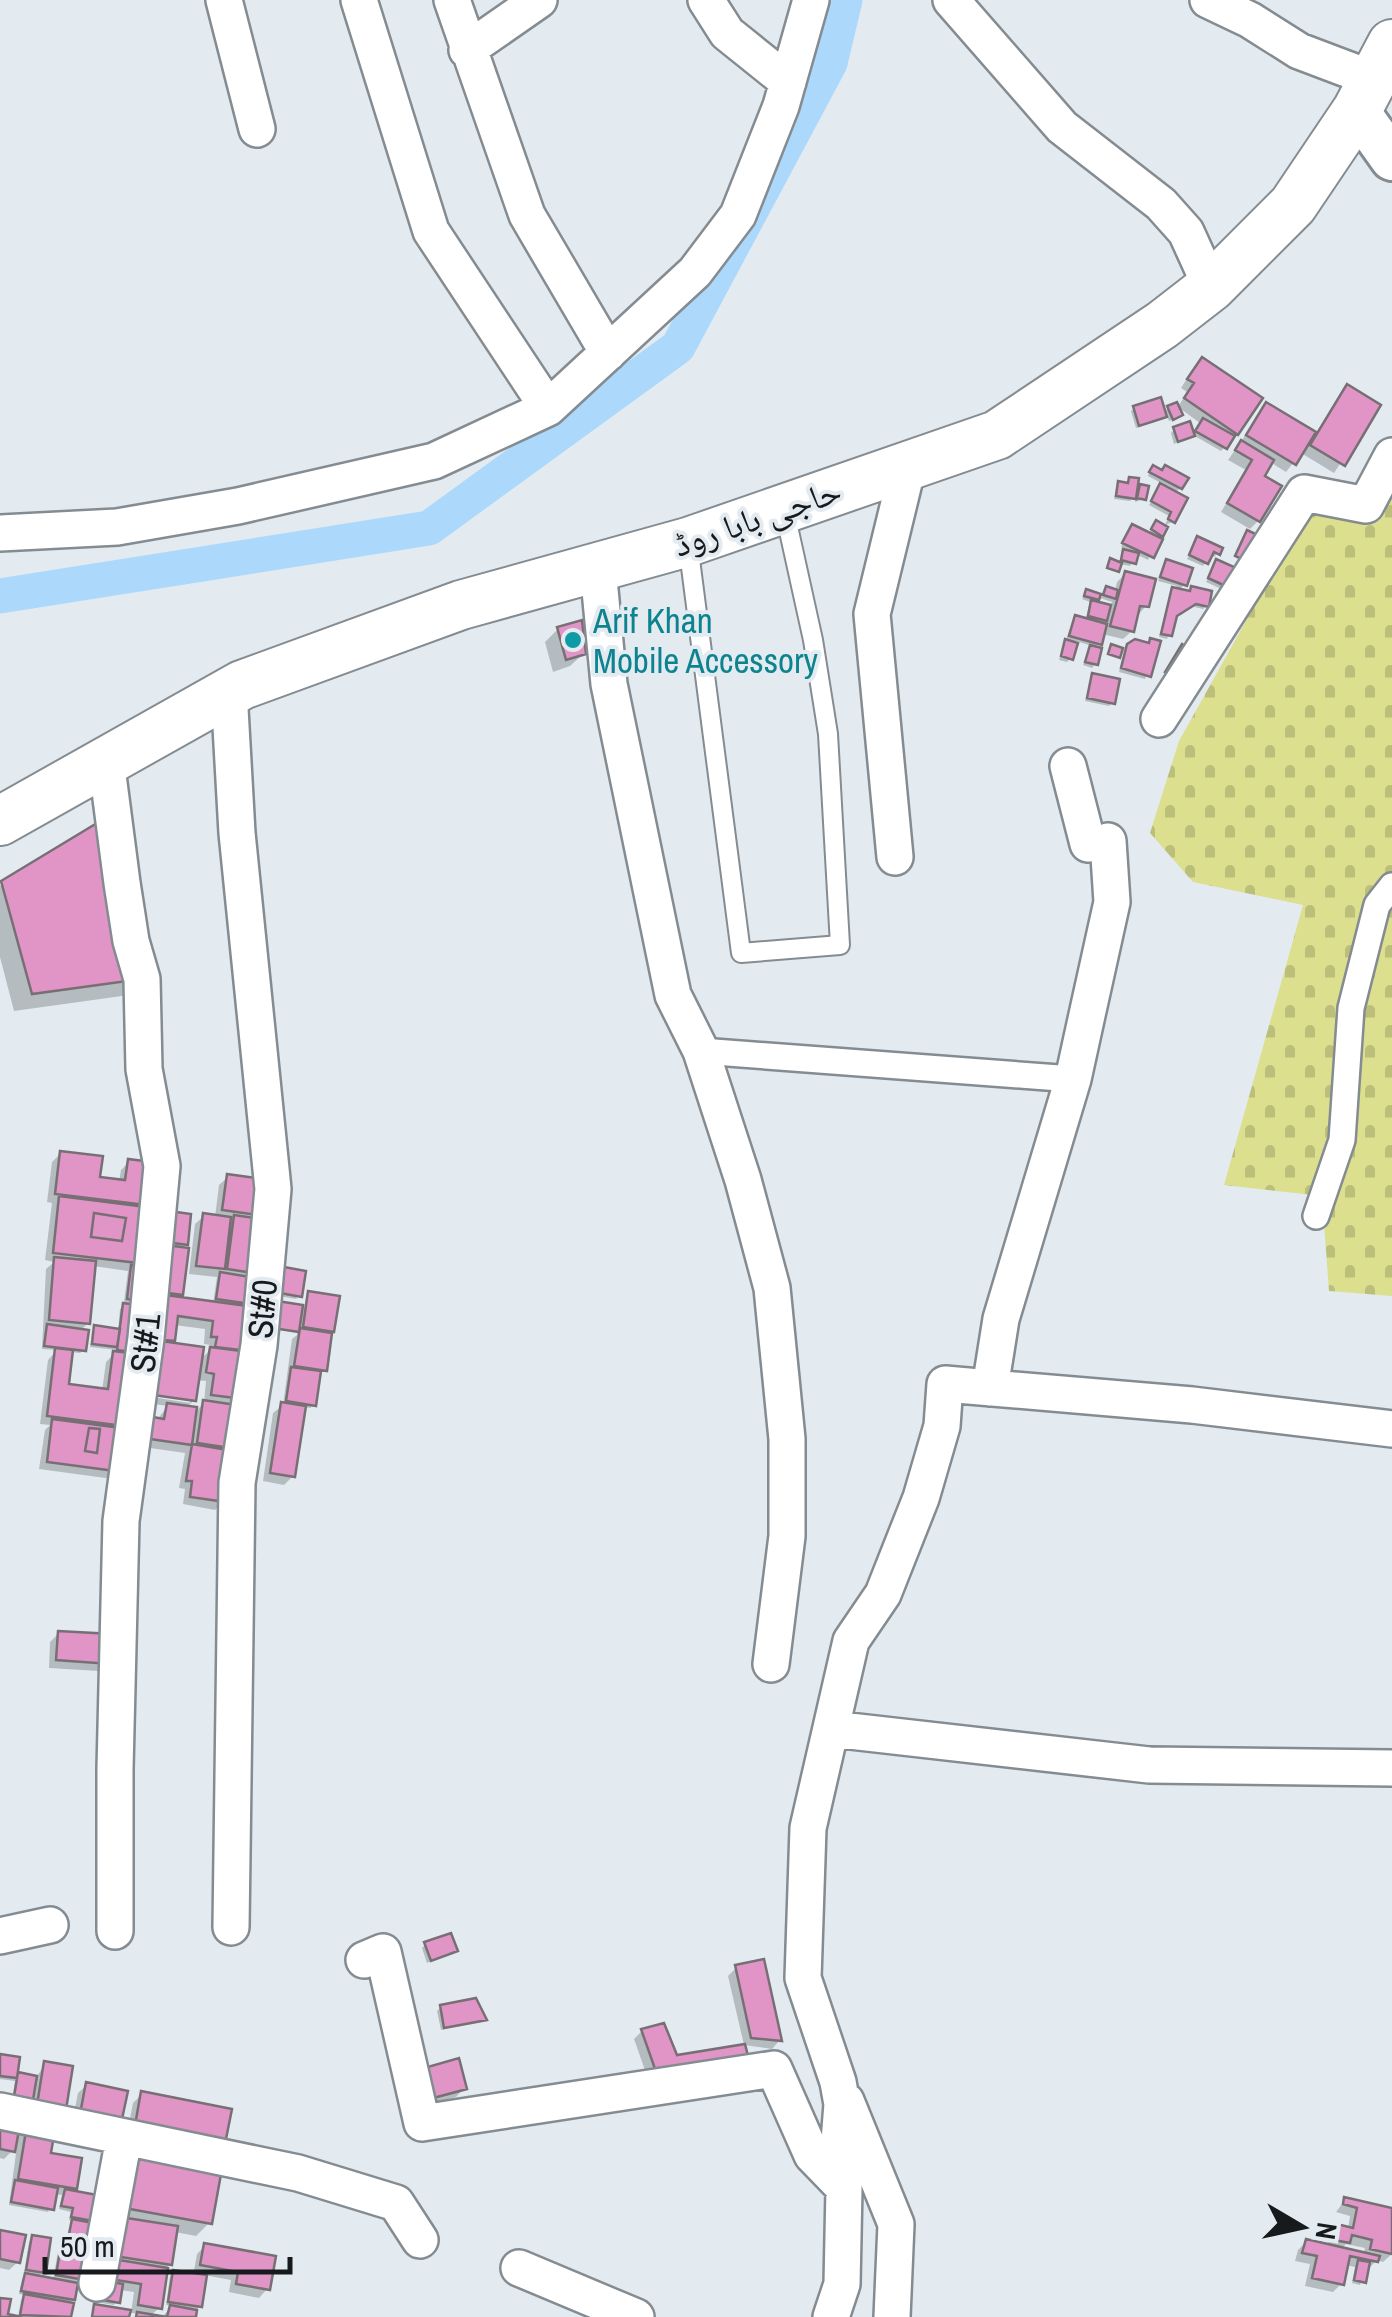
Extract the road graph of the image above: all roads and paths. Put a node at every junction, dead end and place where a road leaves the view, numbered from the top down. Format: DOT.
graph roads {
  1 [pos="224,0"];
  2 [pos="359,0"];
  3 [pos="452,0"];
  4 [pos="539,0"];
  5 [pos="706,0"];
  6 [pos="811,0"];
  7 [pos="951,0"];
  8 [pos="1208,0"];
  9 [pos="467,50"];
  10 [pos="1374,78"];
  11 [pos="788,82"];
  12 [pos="257,129"];
  13 [pos="1392,159"];
  14 [pos="1211,288"];
  15 [pos="608,354"];
  16 [pos="548,408"];
  17 [pos="1392,456"];
  18 [pos="908,466"];
  19 [pos="784,507"];
  20 [pos="0,533"];
  21 [pos="688,542"];
  22 [pos="598,569"];
  23 [pos="230,691"];
  24 [pos="1159,720"];
  25 [pos="106,760"];
  26 [pos="1068,766"];
  27 [pos="0,821"];
  28 [pos="895,857"];
  29 [pos="1392,886"];
  30 [pos="702,1051"];
  31 [pos="1073,1080"];
  32 [pos="1316,1216"];
  33 [pos="990,1388"];
  34 [pos="1392,1430"];
  35 [pos="771,1664"];
  36 [pos="832,1729"];
  37 [pos="1392,1768"];
  38 [pos="50,1925"];
  39 [pos="231,1927"];
  40 [pos="116,1930"];
  41 [pos="0,1936"];
  42 [pos="364,1960"];
  43 [pos="838,2082"];
  44 [pos="0,2111"];
  45 [pos="124,2138"];
  46 [pos="844,2188"];
  47 [pos="420,2240"];
  48 [pos="519,2268"];
  49 [pos="97,2282"];
  50 [pos="636,2317"];
  51 [pos="830,2317"];
  52 [pos="892,2317"];
  1 -- 12 [label="street"];
  2 -- 16 [label="street"];
  3 -- 9 [label="street"];
  4 -- 9 [label="street"];
  5 -- 11 [label="street"];
  6 -- 11 [label="street"];
  7 -- 14 [label="street"];
  8 -- 10 [label="street"];
  9 -- 15 [label="street"];
  10 -- 13 [label="street"];
  10 -- 14 [label="main road, حاجی بابا روڈ"];
  11 -- 15 [label="street"];
  14 -- 18 [label="main road, حاجی بابا روڈ"];
  15 -- 16 [label="street"];
  16 -- 20 [label="street"];
  17 -- 24 [label="street"];
  18 -- 19 [label="main road, حاجی بابا روڈ"];
  18 -- 28 [label="street"];
  19 -- 21 [label="main road, حاجی بابا روڈ"];
  19 -- 21 [label="lane"];
  21 -- 22 [label="main road, حاجی بابا روڈ"];
  22 -- 23 [label="main road, حاجی بابا روڈ"];
  22 -- 30 [label="street"];
  23 -- 25 [label="main road, حاجی بابا روڈ"];
  23 -- 39 [label="street, St#0"];
  25 -- 27 [label="main road, حاجی بابا روڈ"];
  25 -- 40 [label="street, St#1"];
  26 -- 31 [label="street"];
  29 -- 32 [label="street"];
  30 -- 31 [label="street"];
  30 -- 35 [label="street"];
  31 -- 33 [label="street"];
  33 -- 34 [label="street"];
  33 -- 36 [label="street"];
  36 -- 37 [label="street"];
  36 -- 43 [label="street"];
  38 -- 41 [label="street"];
  42 -- 46 [label="street"];
  43 -- 46 [label="street"];
  43 -- 52 [label="street"];
  44 -- 45 [label="street"];
  45 -- 47 [label="street"];
  45 -- 49 [label="street"];
  46 -- 51 [label="street"];
  48 -- 50 [label="street"];
}
